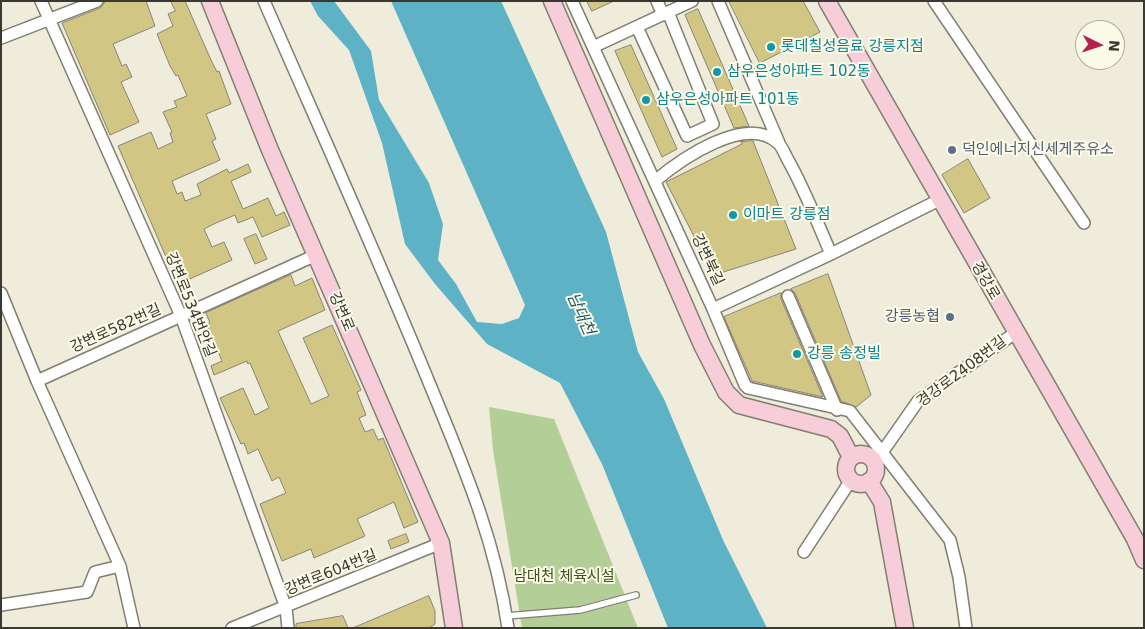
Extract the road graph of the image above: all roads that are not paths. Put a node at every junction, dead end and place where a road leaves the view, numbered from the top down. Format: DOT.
graph roads {
  1 [pos="41,1"];
  2 [pos="97,1"];
  3 [pos="210,1"];
  4 [pos="264,1"];
  5 [pos="552,1"];
  6 [pos="572,1"];
  7 [pos="657,1"];
  8 [pos="692,1"];
  9 [pos="718,1"];
  10 [pos="827,1"];
  11 [pos="934,1"];
  12 [pos="665,14"];
  13 [pos="49,20"];
  14 [pos="637,27"];
  15 [pos="1,38"];
  16 [pos="593,47"];
  17 [pos="778,143"];
  18 [pos="655,181"];
  19 [pos="939,200"];
  20 [pos="1084,223"];
  21 [pos="316,254"];
  22 [pos="831,254"];
  23 [pos="1,294"];
  24 [pos="788,296"];
  25 [pos="713,309"];
  26 [pos="181,316"];
  27 [pos="1015,333"];
  28 [pos="37,381"];
  29 [pos="837,410"];
  30 [pos="878,456"];
  31 [pos="851,458"];
  32 [pos="851,480"];
  33 [pos="869,481"];
  34 [pos="441,543"];
  35 [pos="804,552"];
  36 [pos="1144,560"];
  37 [pos="120,566"];
  38 [pos="636,595"];
  39 [pos="1,605"];
  40 [pos="286,608"];
  41 [pos="506,616"];
  42 [pos="134,628"];
  43 [pos="232,628"];
  44 [pos="288,628"];
  45 [pos="454,628"];
  46 [pos="508,628"];
  47 [pos="905,628"];
  48 [pos="966,628"];
  1 -- 13 [label="street, 강변로534번안길"];
  2 -- 13 [label="street"];
  3 -- 21 [label="street, 강변로"];
  4 -- 41 [label="street"];
  5 -- 31 [label="street"];
  6 -- 16 [label="street, 강변북길"];
  7 -- 12 [label="street"];
  8 -- 12 [label="street"];
  9 -- 17 [label="street"];
  10 -- 19 [label="street, 경강로"];
  11 -- 20 [label="street"];
  12 -- 14 [label="street"];
  12 -- 14 [label="street"];
  13 -- 15 [label="street"];
  13 -- 26 [label="street, 강변로534번안길"];
  14 -- 16 [label="street"];
  16 -- 18 [label="street, 강변북길"];
  17 -- 18 [label="street"];
  17 -- 22 [label="street"];
  18 -- 25 [label="street, 강변북길"];
  19 -- 22 [label="street"];
  19 -- 27 [label="street, 경강로"];
  21 -- 26 [label="street, 강변로582번길"];
  21 -- 34 [label="street, 강변로"];
  22 -- 25 [label="street"];
  23 -- 28 [label="street"];
  24 -- 29 [label="street"];
  25 -- 29 [label="street, 강변북길"];
  26 -- 28 [label="street, 강변로582번길"];
  26 -- 40 [label="street, 강변로534번안길"];
  27 -- 30 [label="street, 경강로2408번길"];
  27 -- 36 [label="street, 경강로"];
  28 -- 37 [label="street"];
  29 -- 30 [label="street, 강변북길"];
  30 -- 31 [label="street"];
  30 -- 33 [label="street, 경강로2408번길"];
  30 -- 48 [label="street, 강변북길"];
  31 -- 32 [label="street"];
  32 -- 33 [label="street"];
  32 -- 35 [label="street"];
  33 -- 47 [label="street"];
  34 -- 40 [label="street, 강변로604번길"];
  34 -- 45 [label="street, 강변로"];
  37 -- 39 [label="street"];
  37 -- 42 [label="street"];
  38 -- 41 [label="lane"];
  40 -- 43 [label="street, 강변로604번길"];
  40 -- 44 [label="street, 강변로534번안길"];
  41 -- 46 [label="street"];
}
